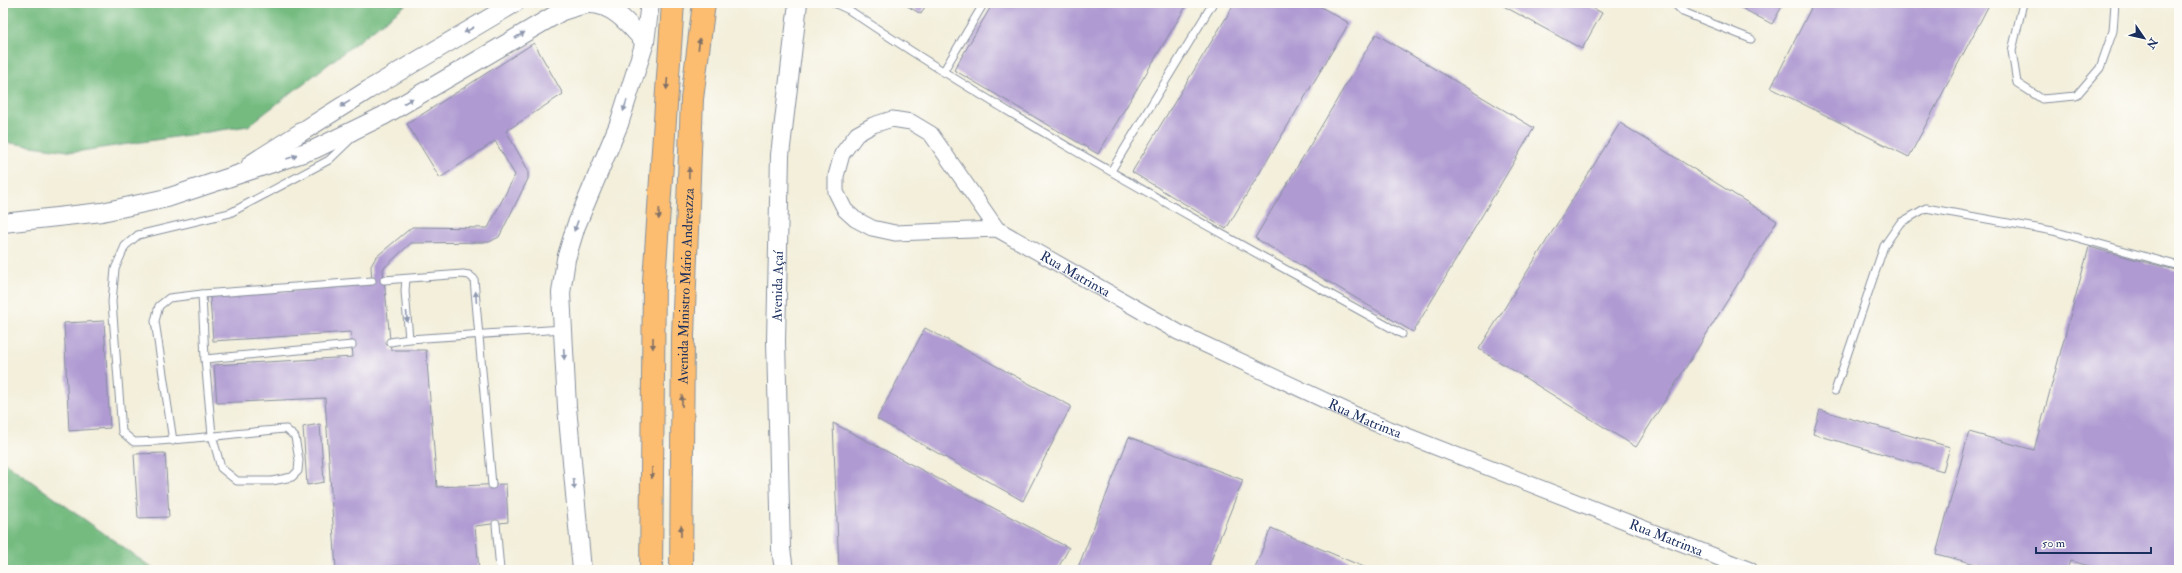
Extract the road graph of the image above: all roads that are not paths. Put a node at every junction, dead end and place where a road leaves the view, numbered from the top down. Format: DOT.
graph roads {
  1 [pos="515,3"];
  2 [pos="650,3"];
  3 [pos="673,3"];
  4 [pos="704,3"];
  5 [pos="798,3"];
  6 [pos="834,3"];
  7 [pos="984,3"];
  8 [pos="1213,3"];
  9 [pos="1674,3"];
  10 [pos="2023,3"];
  11 [pos="2115,3"];
  12 [pos="561,7"];
  13 [pos="1751,39"];
  14 [pos="645,42"];
  15 [pos="943,72"];
  16 [pos="368,90"];
  17 [pos="383,116"];
  18 [pos="360,127"];
  19 [pos="1112,171"];
  20 [pos="228,180"];
  21 [pos="3,222"];
  22 [pos="997,229"];
  23 [pos="2179,266"];
  24 [pos="406,279"];
  25 [pos="384,280"];
  26 [pos="372,281"];
  27 [pos="202,294"];
  28 [pos="563,329"];
  29 [pos="1402,334"];
  30 [pos="479,336"];
  31 [pos="409,339"];
  32 [pos="390,342"];
  33 [pos="352,345"];
  34 [pos="205,359"];
  35 [pos="1835,391"];
  36 [pos="212,435"];
  37 [pos="173,441"];
  38 [pos="492,485"];
  39 [pos="496,524"];
  40 [pos="500,570"];
  41 [pos="582,570"];
  42 [pos="651,570"];
  43 [pos="681,570"];
  44 [pos="784,570"];
  45 [pos="1750,570"];
  1 -- 16 [label="street, one-way"];
  2 -- 14 [label="street"];
  3 -- 42 [label="main road, Avenida Ministro Mário Andreazza, one-way"];
  43 -- 4 [label="main road, Avenida Ministro Mário Andreazza, one-way"];
  5 -- 44 [label="street, Avenida Açaí"];
  6 -- 15 [label="lane"];
  7 -- 15 [label="lane"];
  8 -- 19 [label="lane"];
  9 -- 13 [label="lane"];
  10 -- 11 [label="lane"];
  12 -- 14 [label="street"];
  17 -- 12 [label="street, one-way"];
  14 -- 28 [label="street, one-way"];
  15 -- 19 [label="lane"];
  16 -- 17 [label="street"];
  16 -- 20 [label="street, one-way"];
  17 -- 18 [label="street"];
  20 -- 18 [label="street, one-way"];
  18 -- 37 [label="lane"];
  19 -- 29 [label="lane"];
  20 -- 21 [label="street"];
  22 -- 22 [label="street, Rua Matrinxa"];
  22 -- 45 [label="street, Rua Matrinxa"];
  23 -- 35 [label="lane"];
  24 -- 25 [label="lane"];
  30 -- 24 [label="lane, one-way"];
  24 -- 31 [label="lane, one-way"];
  26 -- 27 [label="lane"];
  27 -- 34 [label="lane"];
  27 -- 37 [label="lane"];
  28 -- 30 [label="lane"];
  28 -- 41 [label="street, one-way"];
  30 -- 31 [label="lane"];
  30 -- 38 [label="lane"];
  31 -- 32 [label="lane"];
  33 -- 34 [label="lane"];
  34 -- 36 [label="lane"];
  36 -- 36 [label="lane"];
  36 -- 37 [label="lane"];
  39 -- 40 [label="lane"];
}
